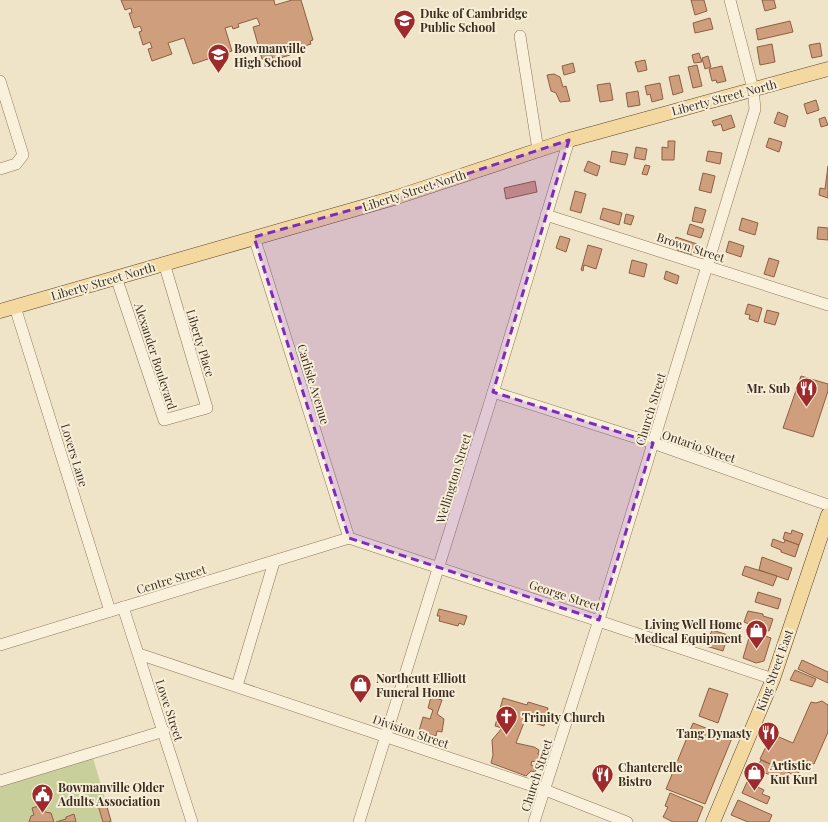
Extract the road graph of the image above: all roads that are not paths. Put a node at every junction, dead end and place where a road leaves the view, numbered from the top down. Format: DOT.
graph roads {
  1 [pos="730,0"];
  2 [pos="520,36"];
  3 [pos="828,69"];
  4 [pos="0,81"];
  5 [pos="753,89"];
  6 [pos="568,140"];
  7 [pos="538,150"];
  8 [pos="0,169"];
  9 [pos="546,215"];
  10 [pos="254,237"];
  11 [pos="164,264"];
  12 [pos="707,265"];
  13 [pos="116,277"];
  14 [pos="828,305"];
  15 [pos="15,307"];
  16 [pos="0,311"];
  17 [pos="493,392"];
  18 [pos="187,415"];
  19 [pos="653,443"];
  20 [pos="828,505"];
  21 [pos="828,515"];
  22 [pos="349,538"];
  23 [pos="274,562"];
  24 [pos="439,567"];
  25 [pos="123,607"];
  26 [pos="110,611"];
  27 [pos="599,620"];
  28 [pos="0,645"];
  29 [pos="139,654"];
  30 [pos="773,679"];
  31 [pos="237,686"];
  32 [pos="164,731"];
  33 [pos="387,736"];
  34 [pos="0,781"];
  35 [pos="545,790"];
  36 [pos="192,822"];
  37 [pos="359,822"];
  38 [pos="534,822"];
  39 [pos="627,822"];
  40 [pos="713,822"];
  1 -- 5 [label="street, Church Street"];
  2 -- 7 [label="street"];
  3 -- 5 [label="main road, Liberty Street North"];
  4 -- 8 [label="street"];
  5 -- 6 [label="main road, Liberty Street North"];
  5 -- 12 [label="street, Church Street"];
  6 -- 7 [label="main road, Liberty Street North"];
  6 -- 9 [label="street, Wellington Street"];
  7 -- 10 [label="main road, Liberty Street North"];
  9 -- 12 [label="street, Brown Street"];
  9 -- 17 [label="street, Wellington Street"];
  10 -- 11 [label="main road, Liberty Street North"];
  10 -- 22 [label="street, Carlisle Avenue"];
  11 -- 13 [label="main road, Liberty Street North"];
  11 -- 18 [label="street, Liberty Place"];
  12 -- 14 [label="street, Brown Street"];
  12 -- 19 [label="street, Church Street"];
  13 -- 15 [label="main road, Liberty Street North"];
  13 -- 18 [label="street, Alexander Boulevard"];
  15 -- 16 [label="main road, Liberty Street North"];
  15 -- 26 [label="street, Lovers Lane"];
  17 -- 19 [label="street, Ontario Street"];
  17 -- 24 [label="street, Wellington Street"];
  19 -- 20 [label="street, Ontario Street"];
  19 -- 27 [label="street, Church Street"];
  21 -- 30 [label="main road, King Street East"];
  22 -- 23 [label="street, Centre Street"];
  22 -- 24 [label="street, George Street"];
  23 -- 25 [label="street, Centre Street"];
  23 -- 31 [label="street"];
  24 -- 27 [label="street, George Street"];
  24 -- 33 [label="street, Wellington Street"];
  25 -- 26 [label="street, Centre Street"];
  25 -- 29 [label="street, Lowe Street"];
  26 -- 28 [label="street, Centre Street"];
  27 -- 30 [label="street, George Street"];
  27 -- 35 [label="street, Church Street"];
  29 -- 31 [label="street, Division Street"];
  29 -- 32 [label="street, Lowe Street"];
  30 -- 40 [label="main road, King Street East"];
  31 -- 33 [label="street, Division Street"];
  32 -- 34 [label="street"];
  32 -- 36 [label="street, Lowe Street"];
  33 -- 35 [label="street, Division Street"];
  33 -- 37 [label="street, Wellington Street"];
  35 -- 38 [label="street, Church Street"];
  35 -- 39 [label="street, Division Street"];
}
